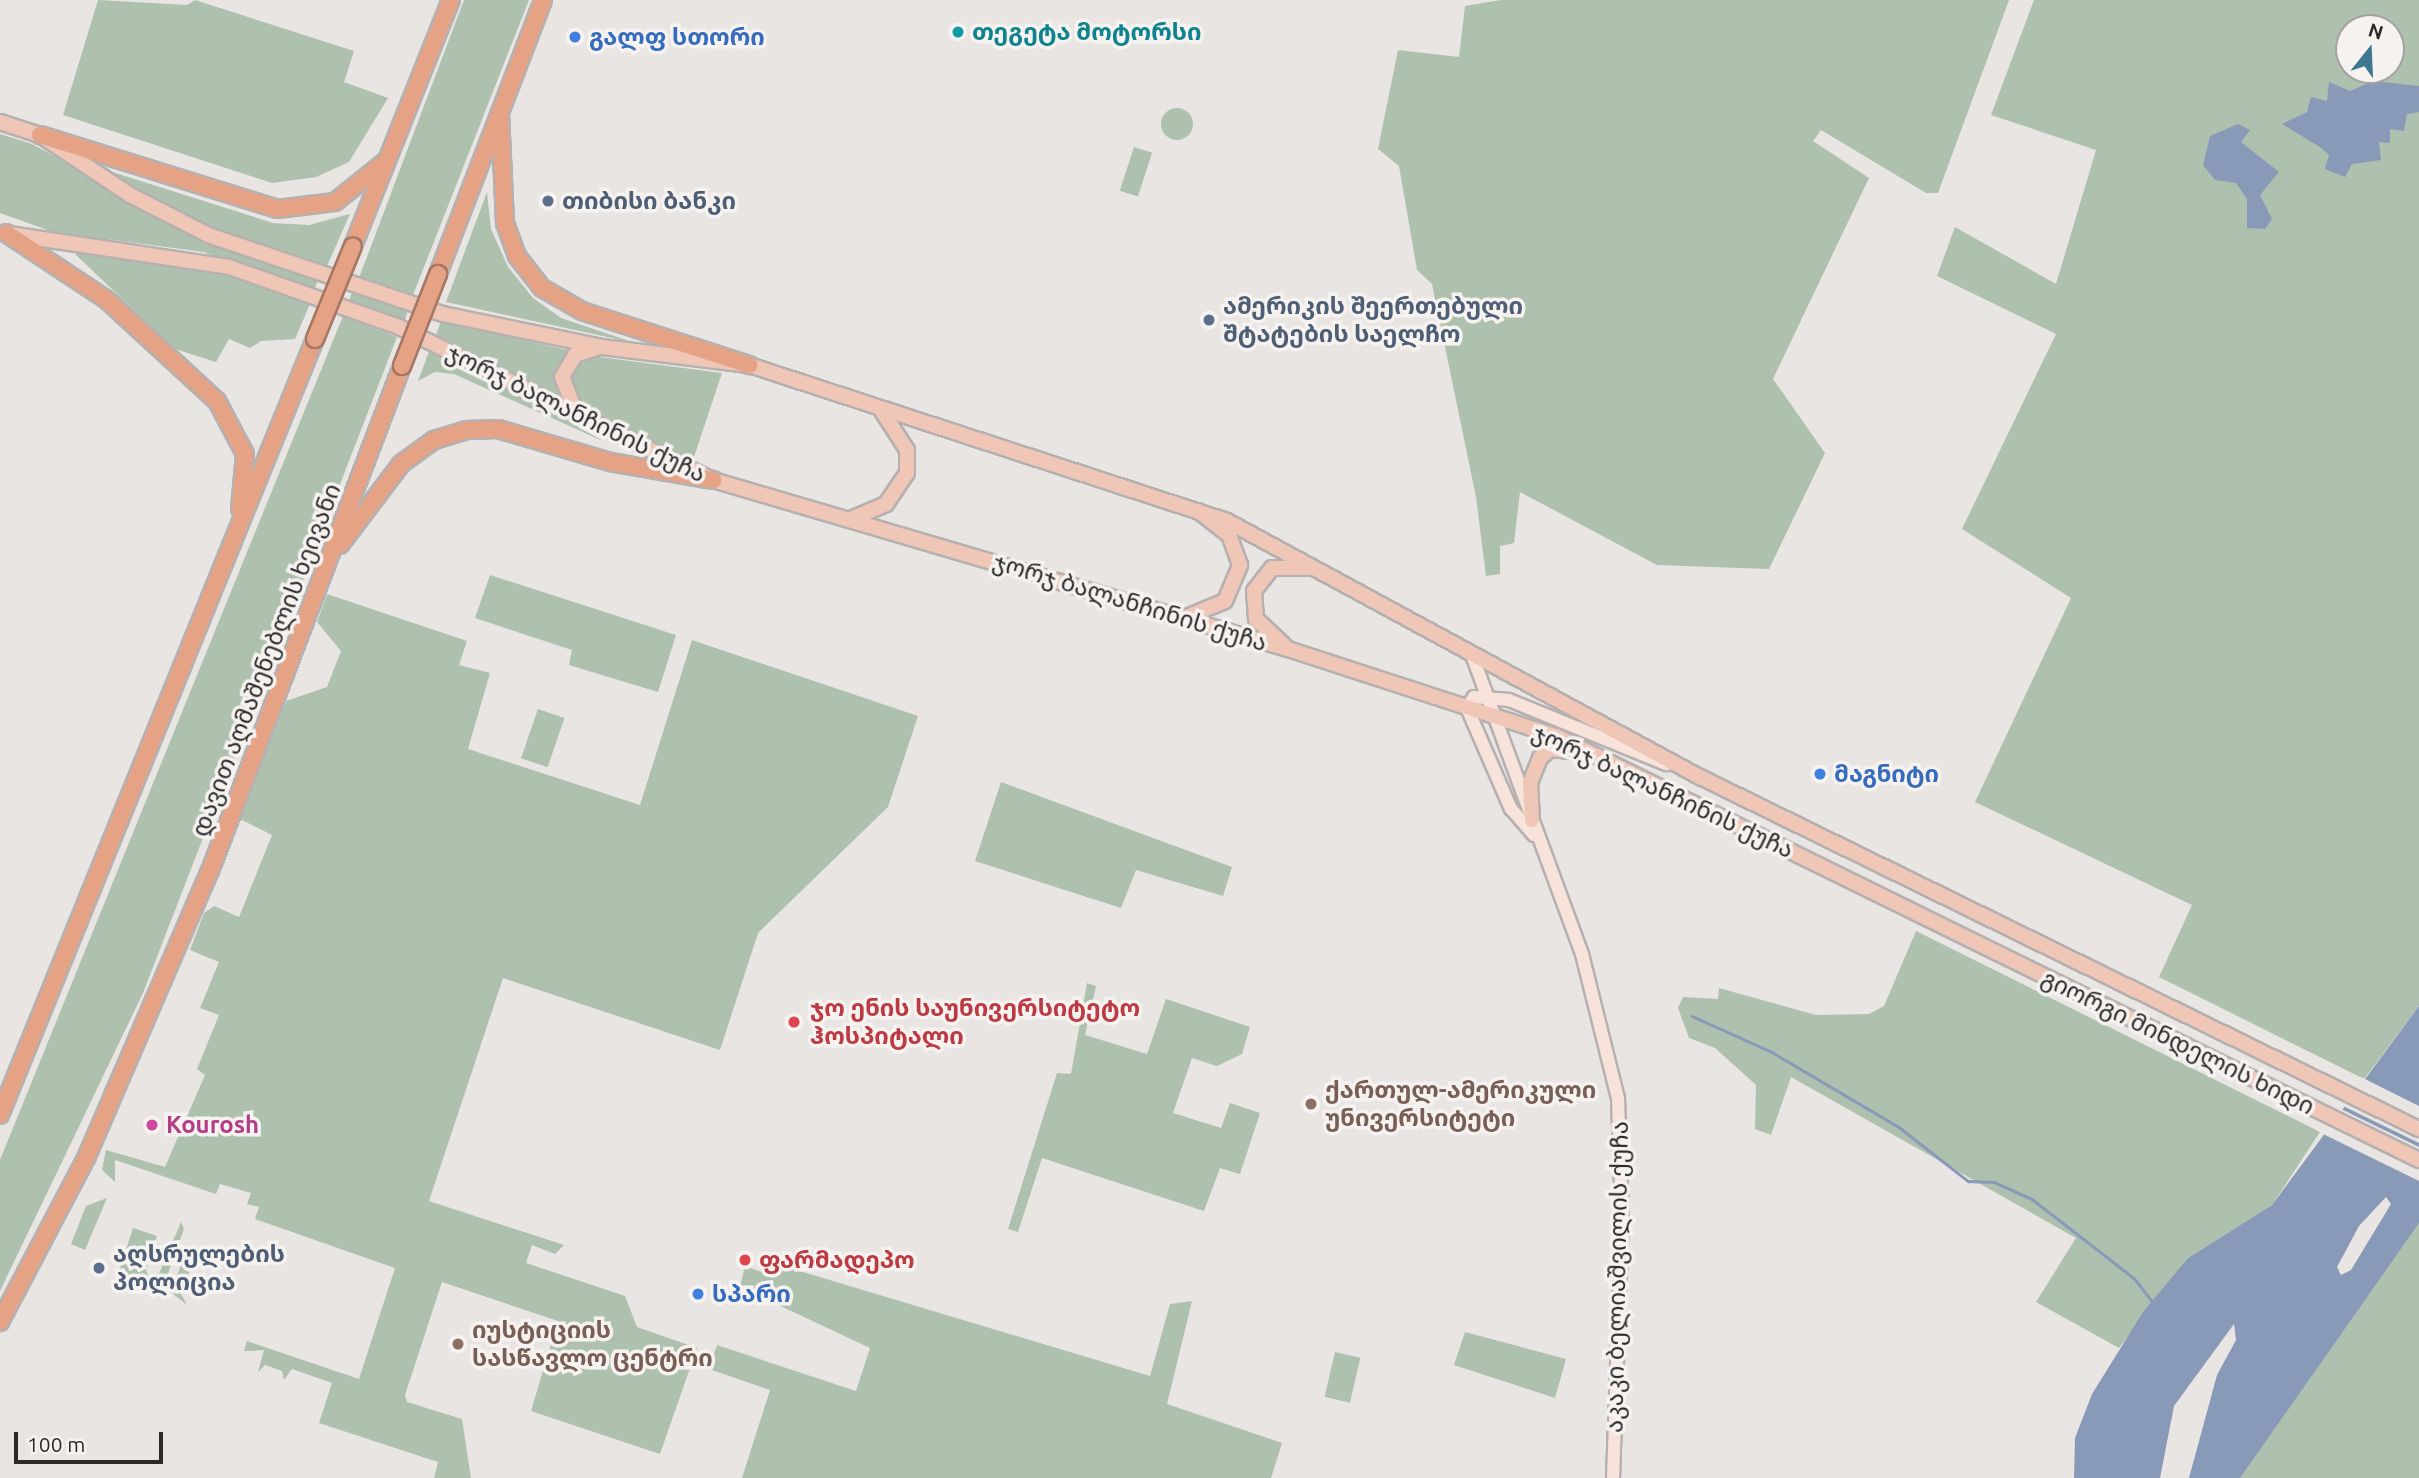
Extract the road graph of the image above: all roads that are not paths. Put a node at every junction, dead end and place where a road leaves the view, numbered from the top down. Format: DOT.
graph roads {
  1 [pos="451,0"];
  2 [pos="543,0"];
  3 [pos="500,113"];
  4 [pos="0,122"];
  5 [pos="40,135"];
  6 [pos="386,161"];
  7 [pos="3,232"];
  8 [pos="602,347"];
  9 [pos="749,365"];
  10 [pos="879,407"];
  11 [pos="580,417"];
  12 [pos="713,481"];
  13 [pos="1197,510"];
  14 [pos="848,519"];
  15 [pos="235,538"];
  16 [pos="323,570"];
  17 [pos="1320,570"];
  18 [pos="1184,618"];
  19 [pos="1288,649"];
  20 [pos="1472,655"];
  21 [pos="1484,694"];
  22 [pos="1467,708"];
  23 [pos="1490,711"];
  24 [pos="1597,755"];
  25 [pos="1696,775"];
  26 [pos="1532,820"];
  27 [pos="1536,838"];
  28 [pos="1936,923"];
  29 [pos="0,1115"];
  30 [pos="2419,1129"];
  31 [pos="2419,1160"];
  32 [pos="0,1322"];
  33 [pos="1613,1478"];
  1 -- 6 [label="highway"];
  2 -- 3 [label="highway, დავით აღმაშენებლის ხეივანი"];
  3 -- 9 [label="highway"];
  3 -- 16 [label="highway, დავით აღმაშენებლის ხეივანი, bridge"];
  4 -- 5 [label="main road, ჯორჯ ბალანჩინის ქუჩა"];
  5 -- 6 [label="highway"];
  5 -- 8 [label="main road, ჯორჯ ბალანჩინის ქუჩა"];
  6 -- 15 [label="highway, bridge"];
  7 -- 11 [label="main road, ჯორჯ ბალანჩინის ქუჩა"];
  7 -- 15 [label="highway"];
  8 -- 9 [label="main road, ჯორჯ ბალანჩინის ქუჩა"];
  8 -- 11 [label="main road"];
  9 -- 10 [label="main road, ჯორჯ ბალანჩინის ქუჩა"];
  10 -- 13 [label="main road, ჯორჯ ბალანჩინის ქუჩა"];
  10 -- 14 [label="main road"];
  11 -- 12 [label="main road, ჯორჯ ბალანჩინის ქუჩა"];
  12 -- 14 [label="main road, ჯორჯ ბალანჩინის ქუჩა"];
  12 -- 16 [label="highway"];
  13 -- 17 [label="main road, გიორგი მინდელის ხიდი"];
  13 -- 18 [label="main road"];
  14 -- 18 [label="main road, ჯორჯ ბალანჩინის ქუჩა"];
  15 -- 29 [label="highway"];
  16 -- 32 [label="highway, დავით აღმაშენებლის ხეივანი"];
  17 -- 19 [label="main road"];
  17 -- 20 [label="main road, გიორგი მინდელის ხიდი"];
  18 -- 19 [label="main road, ჯორჯ ბალანჩინის ქუჩა"];
  19 -- 22 [label="main road, ჯორჯ ბალანჩინის ქუჩა"];
  20 -- 21 [label="main road, აკაკი ბელიაშვილის ქუჩა"];
  20 -- 25 [label="main road, გიორგი მინდელის ხიდი"];
  21 -- 22 [label="main road"];
  21 -- 23 [label="main road, აკაკი ბელიაშვილის ქუჩა"];
  21 -- 25 [label="main road"];
  22 -- 23 [label="main road, ჯორჯ ბალანჩინის ქუჩა"];
  22 -- 27 [label="main road, აკაკი ბელიაშვილის ქუჩა"];
  23 -- 24 [label="main road, ჯორჯ ბალანჩინის ქუჩა"];
  23 -- 26 [label="main road, აკაკი ბელიაშვილის ქუჩა"];
  24 -- 26 [label="main road"];
  24 -- 28 [label="main road, ჯორჯ ბალანჩინის ქუჩა"];
  25 -- 30 [label="main road, გიორგი მინდელის ხიდი"];
  26 -- 27 [label="main road, აკაკი ბელიაშვილის ქუჩა"];
  27 -- 33 [label="main road, აკაკი ბელიაშვილის ქუჩა"];
  28 -- 31 [label="main road, გიორგი მინდელის ხიდი"];
}
